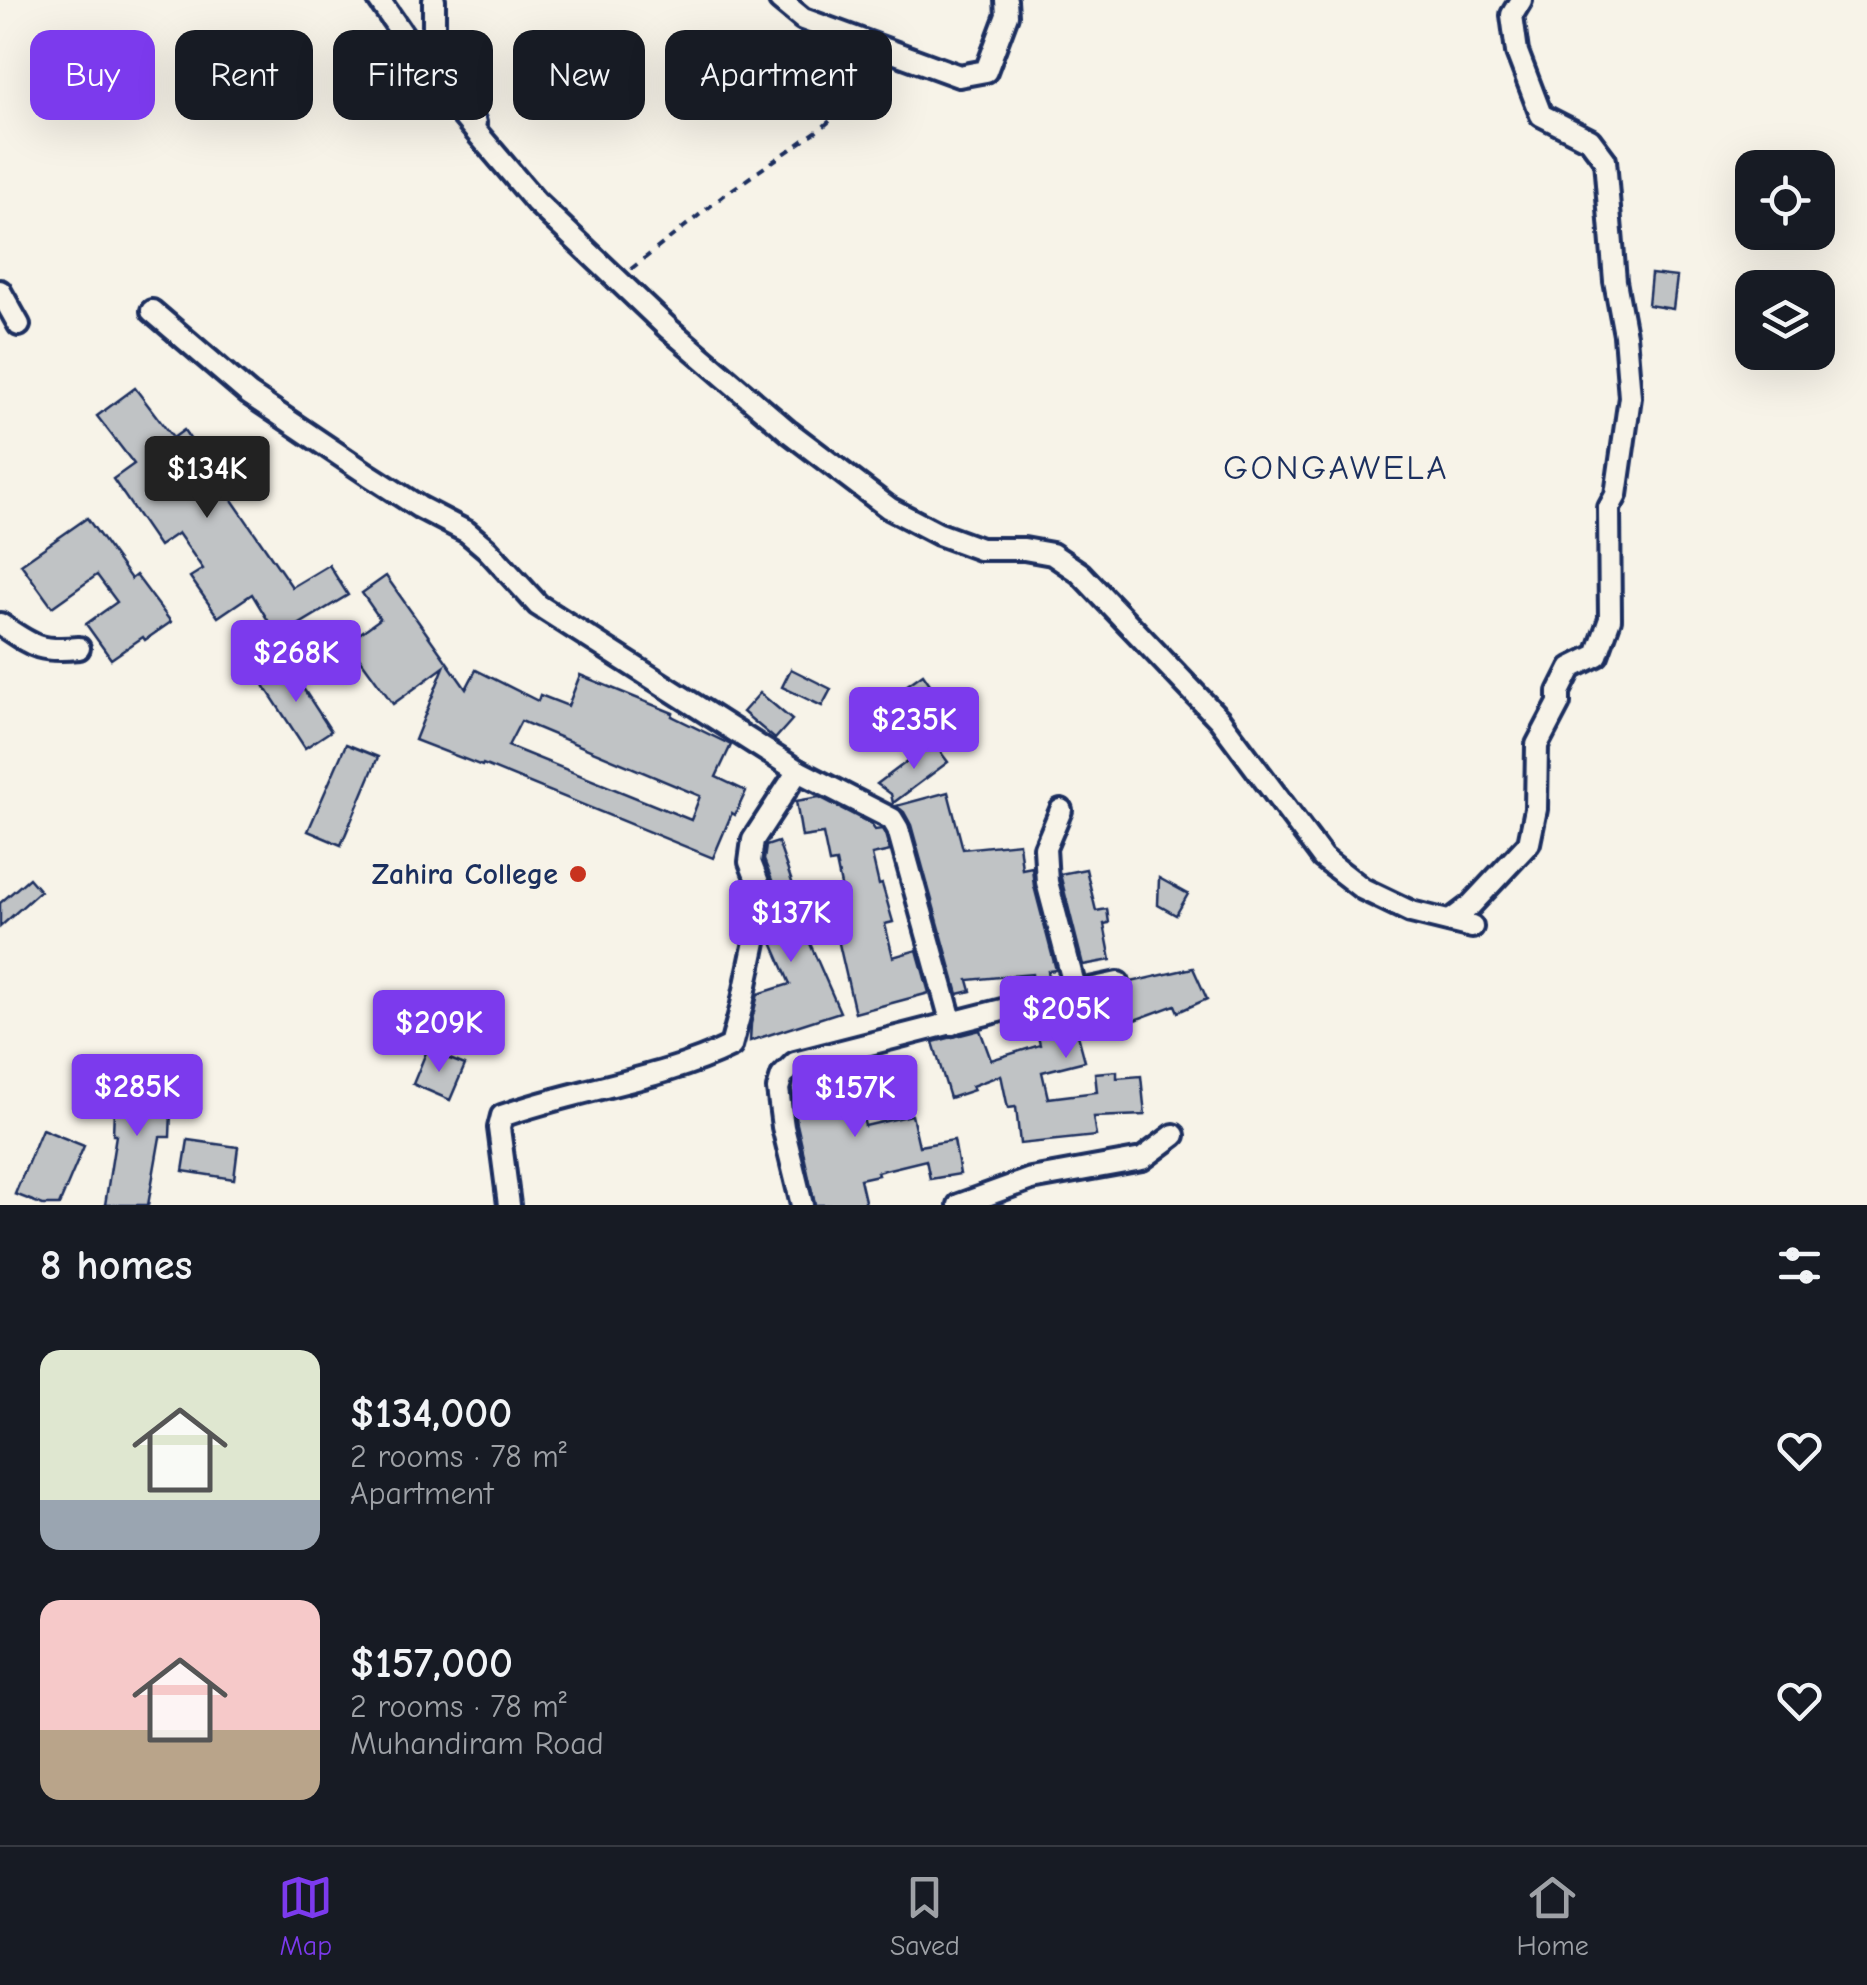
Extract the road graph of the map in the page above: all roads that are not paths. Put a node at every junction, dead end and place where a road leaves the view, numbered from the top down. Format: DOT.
graph roads {
  1 [pos="378,0"];
  2 [pos="434,0"];
  3 [pos="780,0"];
  4 [pos="1006,0"];
  5 [pos="1520,0"];
  6 [pos="478,134"];
  7 [pos="0,291"];
  8 [pos="152,311"];
  9 [pos="19,326"];
  10 [pos="0,624"];
  11 [pos="78,648"];
  12 [pos="798,771"];
  13 [pos="1061,810"];
  14 [pos="1450,922"];
  15 [pos="1472,927"];
  16 [pos="1118,983"];
  17 [pos="1076,992"];
  18 [pos="952,1024"];
  19 [pos="1174,1134"];
  20 [pos="508,1205"];
  21 [pos="802,1205"];
  22 [pos="959,1205"];
  1 -- 6 [label="street"];
  2 -- 6 [label="street"];
  3 -- 4 [label="street"];
  5 -- 14 [label="street"];
  6 -- 14 [label="street"];
  7 -- 9 [label="street"];
  8 -- 12 [label="street"];
  10 -- 11 [label="street"];
  12 -- 18 [label="street"];
  12 -- 20 [label="street"];
  13 -- 17 [label="street"];
  14 -- 15 [label="street"];
  16 -- 17 [label="street"];
  17 -- 18 [label="street"];
  18 -- 21 [label="street"];
  19 -- 22 [label="street"];
}
